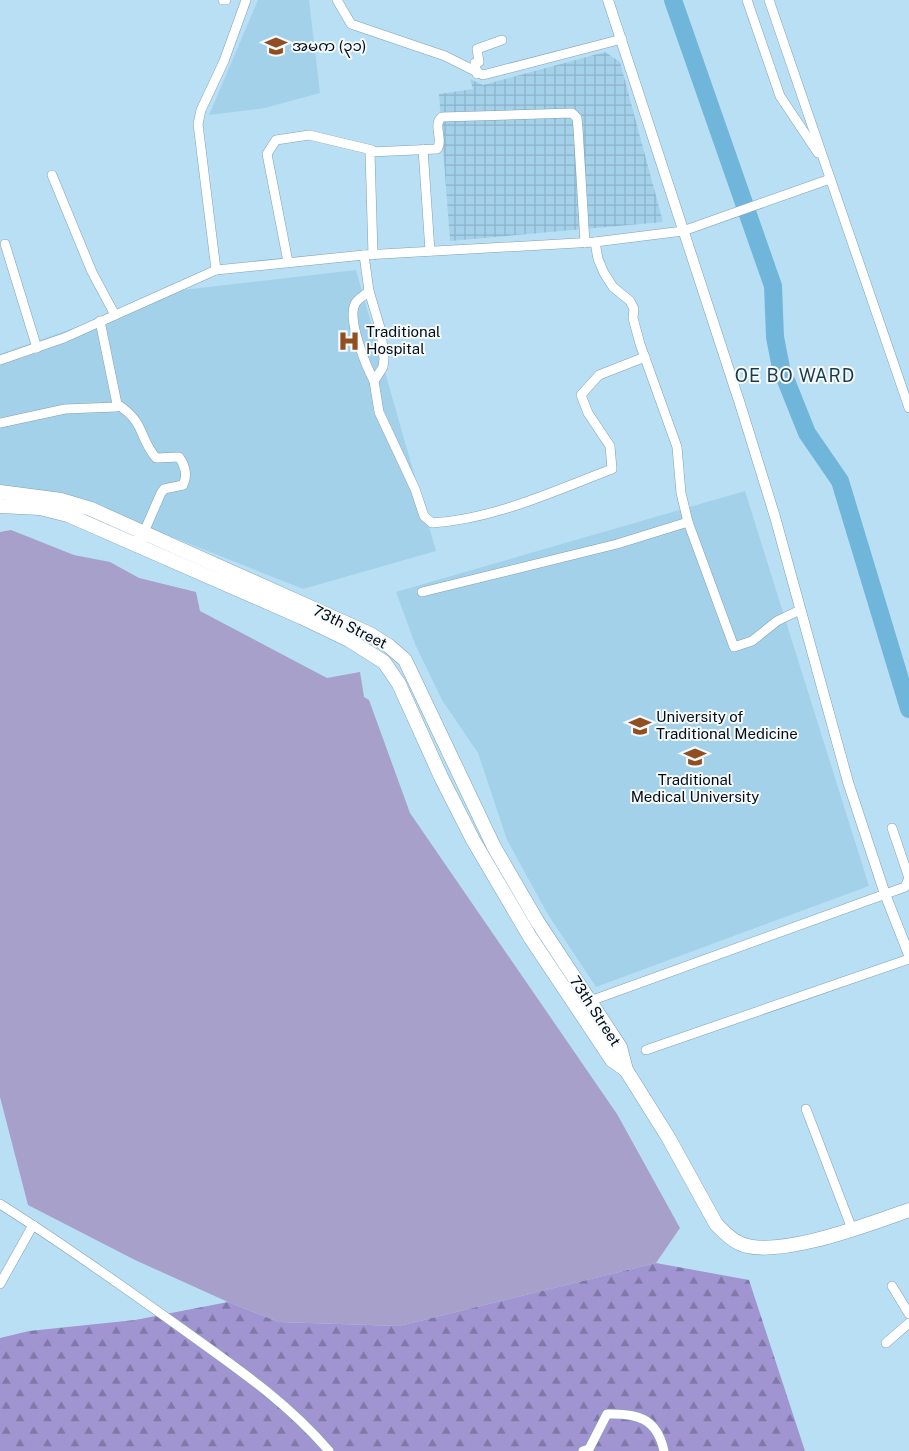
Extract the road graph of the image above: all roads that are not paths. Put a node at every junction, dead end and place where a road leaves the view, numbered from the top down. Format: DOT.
graph roads {
  1 [pos="246,0"];
  2 [pos="338,0"];
  3 [pos="608,0"];
  4 [pos="747,0"];
  5 [pos="769,0"];
  6 [pos="622,39"];
  7 [pos="502,40"];
  8 [pos="478,74"];
  9 [pos="423,149"];
  10 [pos="372,150"];
  11 [pos="824,162"];
  12 [pos="52,176"];
  13 [pos="830,179"];
  14 [pos="683,231"];
  15 [pos="595,242"];
  16 [pos="585,243"];
  17 [pos="4,244"];
  18 [pos="430,252"];
  19 [pos="368,255"];
  20 [pos="288,262"];
  21 [pos="216,270"];
  22 [pos="370,291"];
  23 [pos="115,315"];
  24 [pos="100,322"];
  25 [pos="36,348"];
  26 [pos="645,357"];
  27 [pos="0,360"];
  28 [pos="374,381"];
  29 [pos="117,404"];
  30 [pos="909,408"];
  31 [pos="0,423"];
  32 [pos="0,492"];
  33 [pos="0,506"];
  34 [pos="688,522"];
  35 [pos="140,538"];
  36 [pos="422,592"];
  37 [pos="800,610"];
  38 [pos="892,828"];
  39 [pos="885,894"];
  40 [pos="909,957"];
  41 [pos="590,1001"];
  42 [pos="646,1050"];
  43 [pos="626,1070"];
  44 [pos="806,1109"];
  45 [pos="0,1204"];
  46 [pos="909,1210"];
  47 [pos="33,1225"];
  48 [pos="852,1229"];
  49 [pos="0,1284"];
  50 [pos="892,1286"];
  51 [pos="909,1314"];
  52 [pos="909,1323"];
  53 [pos="886,1343"];
  54 [pos="329,1451"];
  55 [pos="584,1451"];
  56 [pos="664,1451"];
  1 -- 21 [label="street"];
  2 -- 8 [label="street"];
  3 -- 6 [label="street"];
  4 -- 11 [label="street"];
  5 -- 11 [label="street"];
  6 -- 8 [label="street"];
  6 -- 14 [label="street"];
  7 -- 8 [label="street"];
  9 -- 10 [label="street"];
  9 -- 16 [label="street"];
  9 -- 18 [label="street"];
  10 -- 19 [label="street"];
  10 -- 20 [label="street"];
  11 -- 13 [label="street"];
  12 -- 23 [label="street"];
  13 -- 14 [label="street"];
  13 -- 30 [label="street"];
  14 -- 15 [label="street"];
  14 -- 37 [label="street"];
  15 -- 16 [label="street"];
  15 -- 26 [label="street"];
  16 -- 18 [label="street"];
  17 -- 25 [label="street"];
  18 -- 19 [label="street"];
  19 -- 20 [label="street"];
  19 -- 22 [label="street"];
  20 -- 21 [label="street"];
  21 -- 23 [label="street"];
  22 -- 28 [label="street"];
  22 -- 28 [label="street"];
  23 -- 24 [label="street"];
  24 -- 25 [label="street"];
  24 -- 29 [label="street"];
  25 -- 27 [label="street"];
  26 -- 28 [label="street"];
  26 -- 34 [label="street"];
  29 -- 31 [label="street"];
  29 -- 35 [label="street"];
  32 -- 35 [label="main road, 73th Street"];
  33 -- 35 [label="main road, 73th Street"];
  34 -- 36 [label="street"];
  34 -- 37 [label="street"];
  35 -- 41 [label="main road, 73th Street"];
  35 -- 43 [label="main road, 73th Street"];
  37 -- 39 [label="street"];
  38 -- 39 [label="street"];
  39 -- 40 [label="street"];
  39 -- 41 [label="street"];
  40 -- 42 [label="street"];
  41 -- 43 [label="main road, 73th Street"];
  43 -- 48 [label="main road"];
  44 -- 48 [label="street"];
  45 -- 47 [label="street"];
  46 -- 48 [label="main road"];
  47 -- 49 [label="street"];
  47 -- 54 [label="street"];
  50 -- 51 [label="street"];
  52 -- 53 [label="street"];
  55 -- 56 [label="street"];
}
